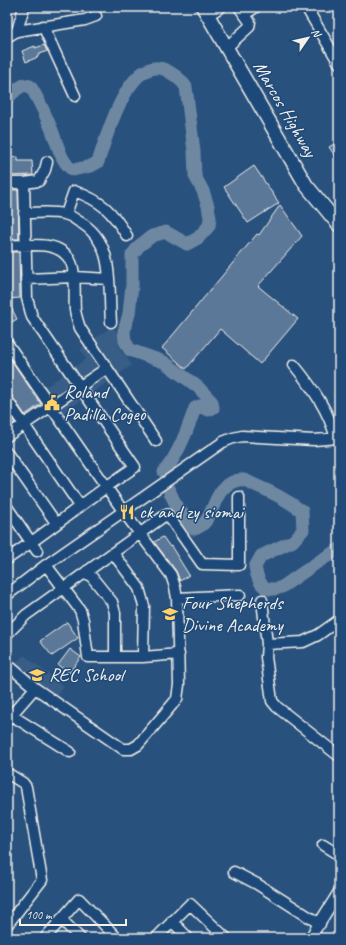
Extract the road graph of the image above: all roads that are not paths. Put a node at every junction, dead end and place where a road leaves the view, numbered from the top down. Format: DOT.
graph roads {
  1 [pos="24,7"];
  2 [pos="221,7"];
  3 [pos="256,7"];
  4 [pos="306,7"];
  5 [pos="242,10"];
  6 [pos="206,11"];
  7 [pos="96,16"];
  8 [pos="43,26"];
  9 [pos="18,31"];
  10 [pos="7,37"];
  11 [pos="226,47"];
  12 [pos="339,63"];
  13 [pos="75,96"];
  14 [pos="47,162"];
  15 [pos="7,183"];
  16 [pos="24,183"];
  17 [pos="24,213"];
  18 [pos="66,214"];
  19 [pos="339,225"];
  20 [pos="126,236"];
  21 [pos="25,245"];
  22 [pos="7,246"];
  23 [pos="75,277"];
  24 [pos="26,279"];
  25 [pos="109,279"];
  26 [pos="111,322"];
  27 [pos="7,343"];
  28 [pos="294,365"];
  29 [pos="107,368"];
  30 [pos="79,386"];
  31 [pos="7,400"];
  32 [pos="51,406"];
  33 [pos="24,425"];
  34 [pos="7,436"];
  35 [pos="338,438"];
  36 [pos="156,441"];
  37 [pos="7,453"];
  38 [pos="106,486"];
  39 [pos="239,497"];
  40 [pos="80,506"];
  41 [pos="7,507"];
  42 [pos="124,511"];
  43 [pos="56,523"];
  44 [pos="140,533"];
  45 [pos="35,547"];
  46 [pos="112,553"];
  47 [pos="7,559"];
  48 [pos="46,565"];
  49 [pos="87,571"];
  50 [pos="63,589"];
  51 [pos="7,595"];
  52 [pos="240,595"];
  53 [pos="177,598"];
  54 [pos="262,600"];
  55 [pos="339,620"];
  56 [pos="7,634"];
  57 [pos="267,644"];
  58 [pos="179,654"];
  59 [pos="115,656"];
  60 [pos="143,657"];
  61 [pos="9,670"];
  62 [pos="35,688"];
  63 [pos="9,718"];
  64 [pos="70,752"];
  65 [pos="339,756"];
  66 [pos="7,773"];
  67 [pos="323,845"];
  68 [pos="339,855"];
  69 [pos="234,872"];
  70 [pos="339,892"];
  71 [pos="61,919"];
  72 [pos="172,921"];
  73 [pos="320,924"];
  74 [pos="7,925"];
  75 [pos="45,938"];
  76 [pos="80,938"];
  77 [pos="117,938"];
  78 [pos="156,938"];
  79 [pos="188,938"];
  80 [pos="226,938"];
  81 [pos="310,938"];
  1 -- 9 [label="street"];
  2 -- 6 [label="street"];
  3 -- 5 [label="street"];
  4 -- 12 [label="street"];
  5 -- 11 [label="street"];
  6 -- 11 [label="main road, Marcos Highway"];
  7 -- 8 [label="street"];
  8 -- 9 [label="street"];
  8 -- 13 [label="street"];
  9 -- 10 [label="street"];
  11 -- 19 [label="main road, Marcos Highway"];
  14 -- 16 [label="street"];
  15 -- 16 [label="street"];
  16 -- 17 [label="street"];
  17 -- 18 [label="street"];
  17 -- 21 [label="street"];
  18 -- 20 [label="street"];
  18 -- 25 [label="street"];
  21 -- 22 [label="street"];
  21 -- 23 [label="street"];
  21 -- 24 [label="street"];
  23 -- 24 [label="street"];
  23 -- 25 [label="street"];
  23 -- 29 [label="street"];
  24 -- 30 [label="street"];
  25 -- 26 [label="street"];
  27 -- 32 [label="street"];
  28 -- 35 [label="street"];
  29 -- 30 [label="street"];
  29 -- 36 [label="street"];
  30 -- 32 [label="street"];
  30 -- 38 [label="street"];
  31 -- 33 [label="street"];
  32 -- 33 [label="street"];
  32 -- 38 [label="street"];
  33 -- 34 [label="street"];
  33 -- 40 [label="street"];
  35 -- 42 [label="street"];
  37 -- 43 [label="street"];
  38 -- 40 [label="street"];
  38 -- 42 [label="street"];
  39 -- 44 [label="street"];
  40 -- 43 [label="street"];
  41 -- 45 [label="street"];
  42 -- 44 [label="street"];
  42 -- 48 [label="street"];
  43 -- 45 [label="street"];
  44 -- 46 [label="street"];
  44 -- 53 [label="street"];
  45 -- 47 [label="street"];
  46 -- 49 [label="street"];
  46 -- 60 [label="street"];
  48 -- 50 [label="street"];
  48 -- 51 [label="street"];
  49 -- 50 [label="street"];
  49 -- 59 [label="street"];
  50 -- 56 [label="street"];
  50 -- 59 [label="street"];
  52 -- 53 [label="street"];
  53 -- 58 [label="street"];
  54 -- 57 [label="street"];
  55 -- 57 [label="street"];
  57 -- 65 [label="street"];
  58 -- 60 [label="street"];
  58 -- 62 [label="street"];
  59 -- 60 [label="street"];
  61 -- 62 [label="street"];
  62 -- 63 [label="street"];
  63 -- 64 [label="street"];
  66 -- 74 [label="street"];
  67 -- 68 [label="street"];
  69 -- 73 [label="street"];
  70 -- 73 [label="street"];
  71 -- 75 [label="street"];
  71 -- 76 [label="street"];
  71 -- 77 [label="street"];
  72 -- 78 [label="street"];
  72 -- 79 [label="street"];
  72 -- 80 [label="street"];
  73 -- 81 [label="street"];
}
